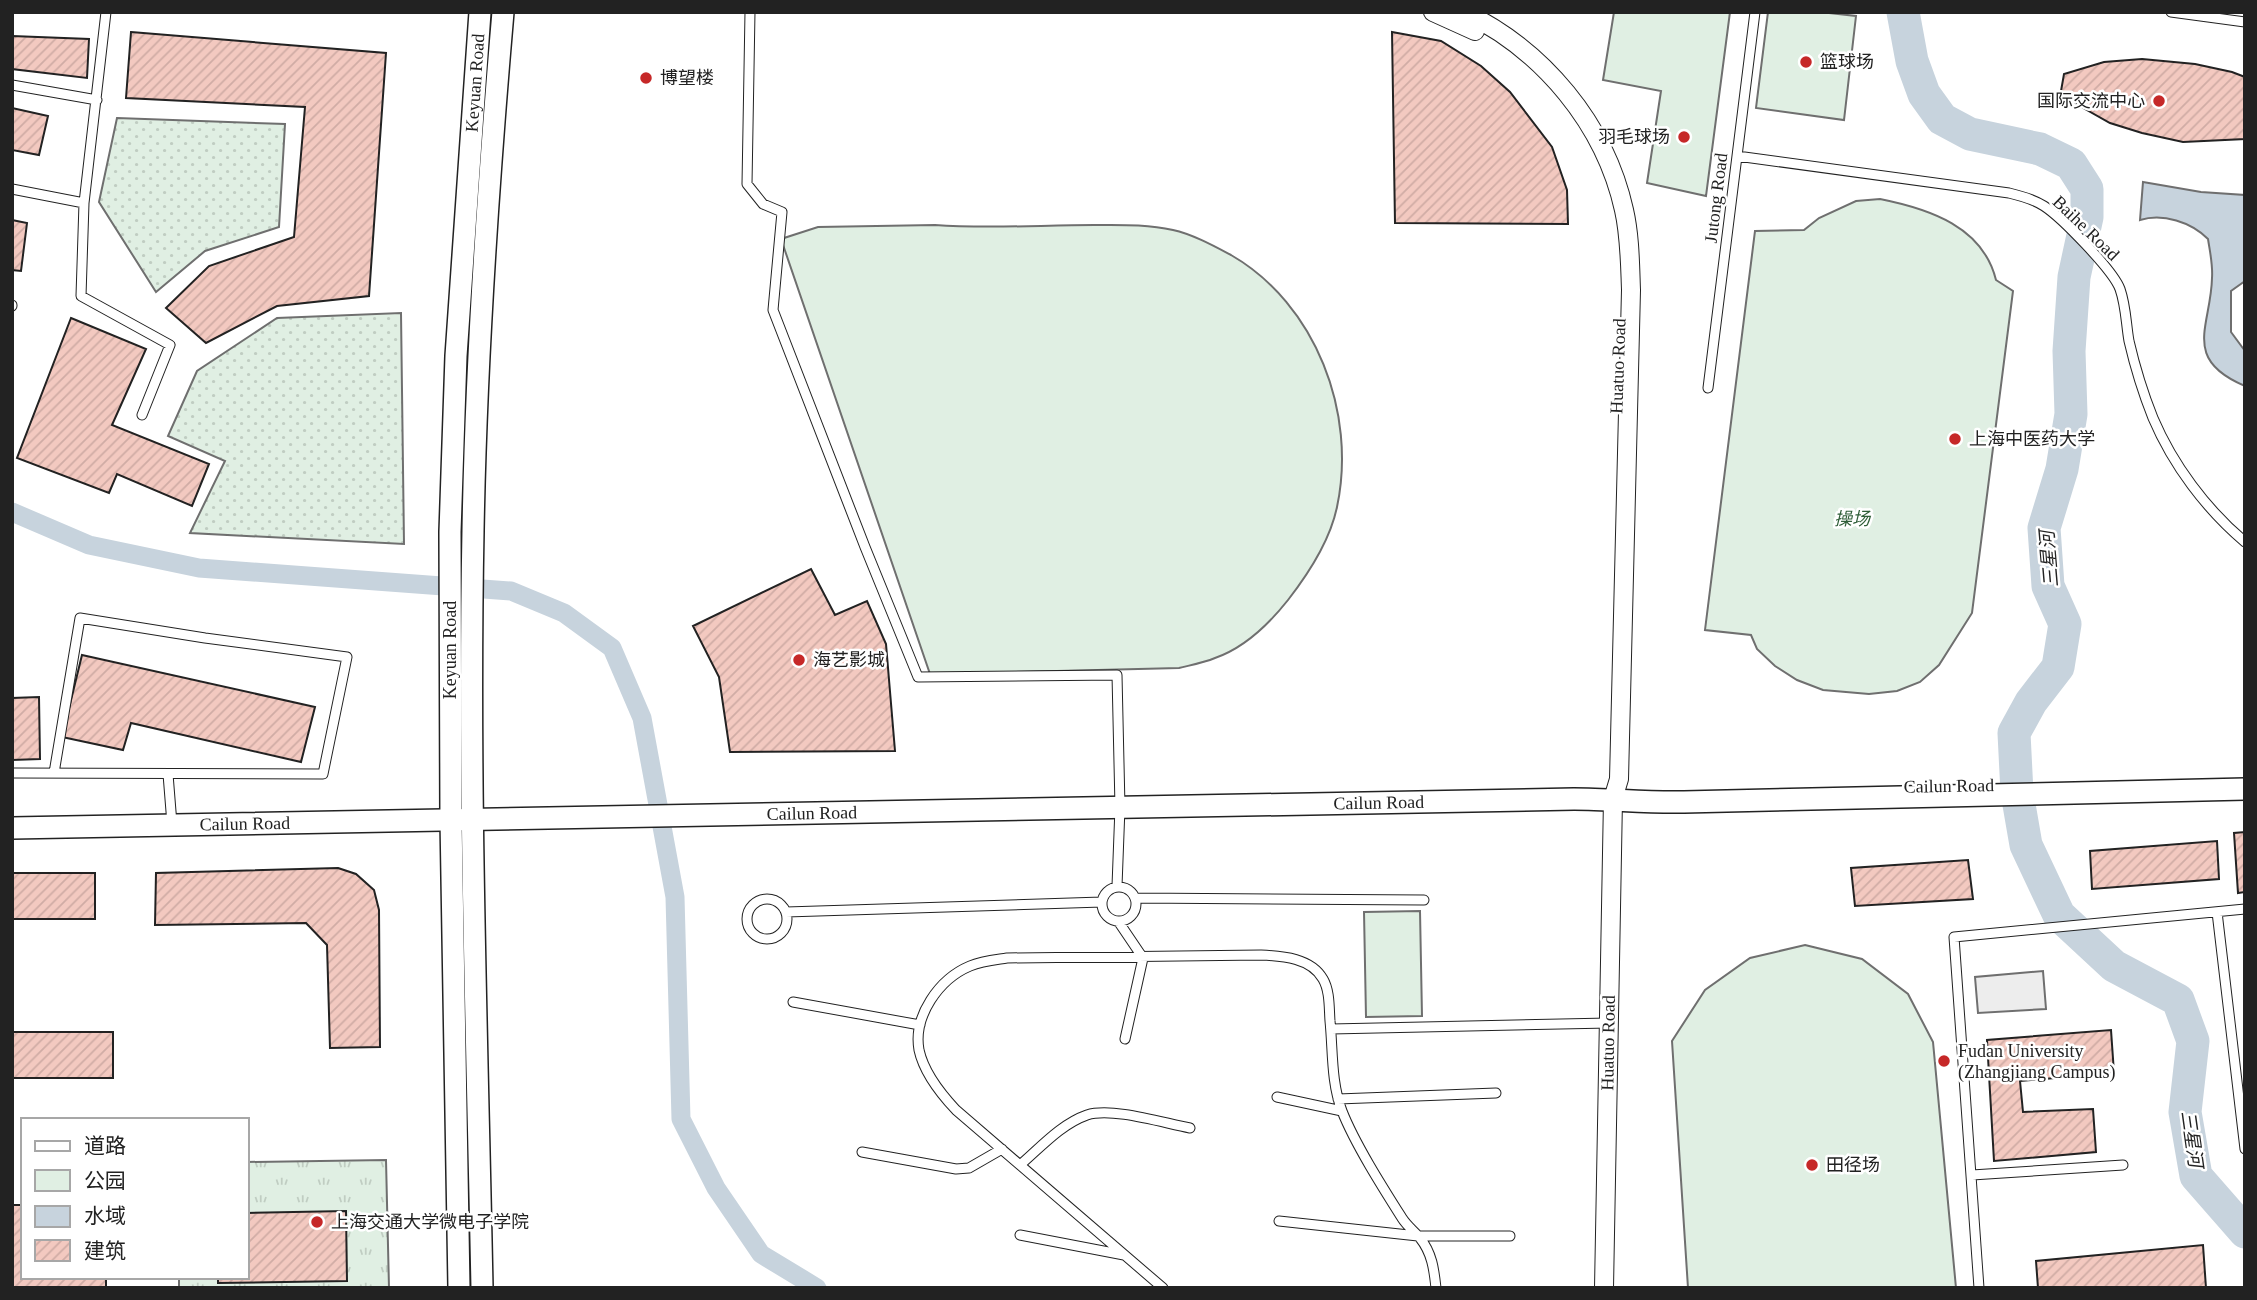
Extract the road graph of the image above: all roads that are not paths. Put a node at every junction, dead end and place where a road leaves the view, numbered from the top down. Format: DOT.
graph roads {
  1 [pos="106,12"];
  2 [pos="480,12"];
  3 [pos="503,12"];
  4 [pos="750,12"];
  5 [pos="1433,12"];
  6 [pos="1464,12"];
  7 [pos="1755,12"];
  8 [pos="2171,12"];
  9 [pos="2245,22"];
  10 [pos="12,85"];
  11 [pos="97,100"];
  12 [pos="1737,156"];
  13 [pos="12,188"];
  14 [pos="83,203"];
  15 [pos="1708,388"];
  16 [pos="142,415"];
  17 [pos="2245,542"];
  18 [pos="12,773"];
  19 [pos="54,773"];
  20 [pos="168,774"];
  21 [pos="2245,778"];
  22 [pos="2053,788"];
  23 [pos="2245,789"];
  24 [pos="1613,799"];
  25 [pos="1120,807"];
  26 [pos="451,819"];
  27 [pos="474,819"];
  28 [pos="172,825"];
  29 [pos="12,828"];
  30 [pos="1117,886"];
  31 [pos="1136,898"];
  32 [pos="1424,900"];
  33 [pos="1102,902"];
  34 [pos="2245,909"];
  35 [pos="786,912"];
  36 [pos="2217,912"];
  37 [pos="1118,921"];
  38 [pos="1143,958"];
  39 [pos="793,1002"];
  40 [pos="1609,1023"];
  41 [pos="920,1025"];
  42 [pos="1331,1029"];
  43 [pos="1125,1039"];
  44 [pos="1496,1093"];
  45 [pos="1277,1097"];
  46 [pos="1338,1099"];
  47 [pos="1342,1111"];
  48 [pos="1190,1128"];
  49 [pos="1002,1149"];
  50 [pos="2245,1149"];
  51 [pos="862,1152"];
  52 [pos="1020,1165"];
  53 [pos="2123,1165"];
  54 [pos="1972,1175"];
  55 [pos="1279,1221"];
  56 [pos="1020,1235"];
  57 [pos="1418,1236"];
  58 [pos="1510,1236"];
  59 [pos="1125,1256"];
  60 [pos="459,1288"];
  61 [pos="482,1288"];
  62 [pos="1163,1288"];
  63 [pos="1436,1288"];
  64 [pos="1604,1288"];
  65 [pos="1979,1288"];
  1 -- 11 [label="lane"];
  2 -- 26 [label="street, Keyuan Road"];
  3 -- 27 [label="street, Keyuan Road"];
  4 -- 25 [label="lane"];
  5 -- 24 [label="street, Huatuo Road"];
  6 -- 24 [label="street, Huatuo Road"];
  7 -- 12 [label="lane, Jutong Road"];
  8 -- 9 [label="lane"];
  10 -- 11 [label="lane"];
  11 -- 14 [label="lane"];
  12 -- 15 [label="lane, Jutong Road"];
  12 -- 17 [label="lane, Baihe Road"];
  13 -- 14 [label="lane"];
  14 -- 16 [label="lane"];
  18 -- 19 [label="lane"];
  19 -- 20 [label="lane"];
  19 -- 20 [label="lane"];
  20 -- 28 [label="lane"];
  21 -- 22 [label="street, Cailun Road"];
  22 -- 23 [label="street, Cailun Road"];
  22 -- 24 [label="street, Cailun Road"];
  24 -- 25 [label="street, Cailun Road"];
  24 -- 40 [label="street, Huatuo Road"];
  25 -- 27 [label="street, Cailun Road"];
  25 -- 30 [label="lane"];
  26 -- 27 [label="street, Cailun Road"];
  26 -- 28 [label="street, Cailun Road"];
  26 -- 60 [label="street, Keyuan Road"];
  27 -- 61 [label="street, Keyuan Road"];
  28 -- 29 [label="street, Cailun Road"];
  30 -- 31 [label="lane"];
  30 -- 33 [label="lane"];
  31 -- 32 [label="lane"];
  31 -- 37 [label="lane"];
  33 -- 35 [label="lane"];
  33 -- 37 [label="lane"];
  34 -- 36 [label="lane"];
  35 -- 35 [label="lane"];
  36 -- 50 [label="lane"];
  36 -- 54 [label="lane"];
  37 -- 38 [label="lane"];
  38 -- 41 [label="lane"];
  38 -- 42 [label="lane"];
  38 -- 43 [label="lane"];
  39 -- 41 [label="lane"];
  40 -- 42 [label="lane"];
  40 -- 64 [label="street, Huatuo Road"];
  41 -- 49 [label="lane"];
  42 -- 46 [label="lane"];
  44 -- 46 [label="lane"];
  45 -- 47 [label="lane"];
  46 -- 47 [label="lane"];
  47 -- 57 [label="lane"];
  48 -- 52 [label="lane"];
  49 -- 51 [label="lane"];
  49 -- 52 [label="lane"];
  52 -- 59 [label="lane"];
  53 -- 54 [label="lane"];
  54 -- 65 [label="lane"];
  55 -- 57 [label="lane"];
  56 -- 59 [label="lane"];
  57 -- 58 [label="lane"];
  57 -- 63 [label="lane"];
  59 -- 62 [label="lane"];
}
